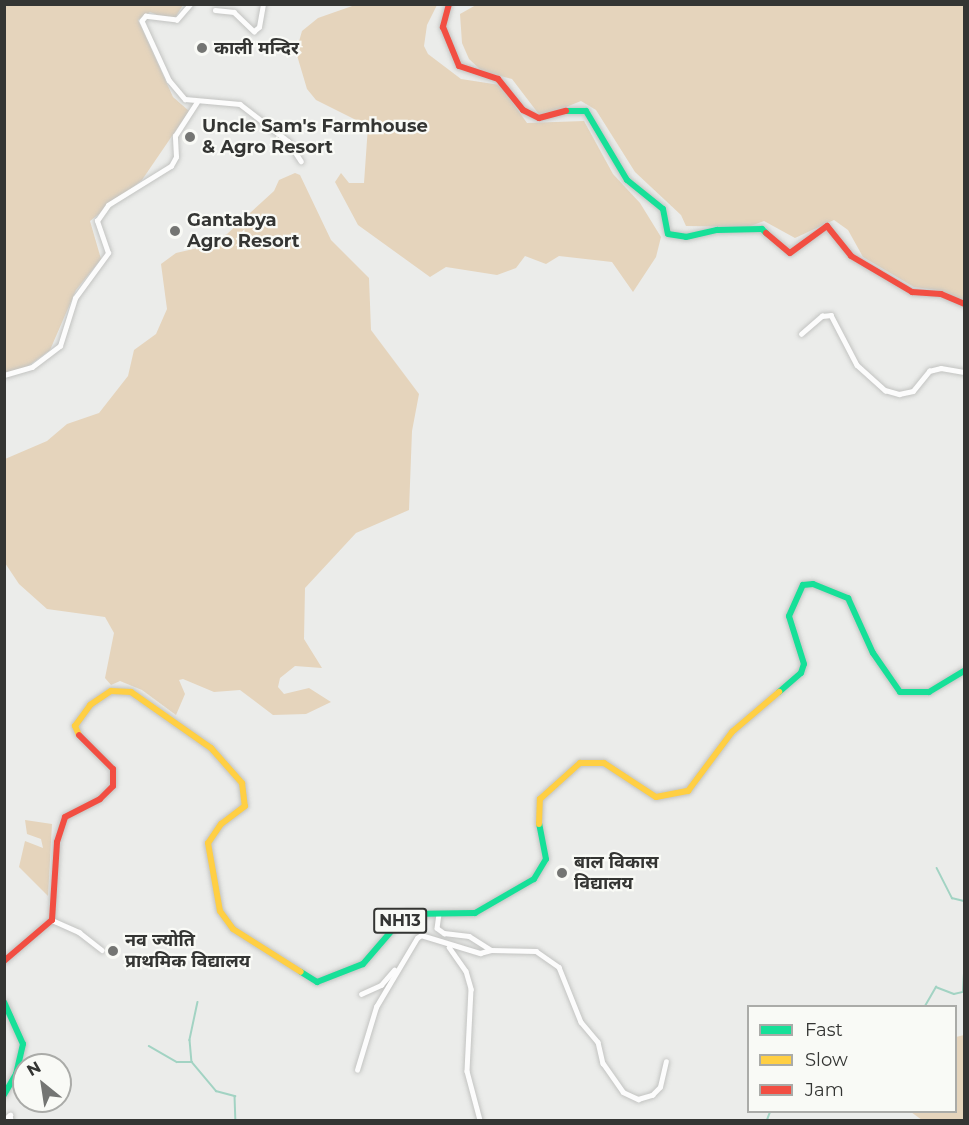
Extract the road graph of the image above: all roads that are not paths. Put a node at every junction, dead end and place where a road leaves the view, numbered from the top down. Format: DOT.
graph roads {
  1 [pos="191,4"];
  2 [pos="262,4"];
  3 [pos="449,4"];
  4 [pos="215,10"];
  5 [pos="197,102"];
  6 [pos="301,161"];
  7 [pos="964,304"];
  8 [pos="801,334"];
  9 [pos="964,372"];
  10 [pos="4,375"];
  11 [pos="964,670"];
  12 [pos="440,912"];
  13 [pos="52,920"];
  14 [pos="448,947"];
  15 [pos="102,950"];
  16 [pos="411,950"];
  17 [pos="491,950"];
  18 [pos="4,961"];
  19 [pos="362,994"];
  20 [pos="4,1002"];
  21 [pos="666,1062"];
  22 [pos="357,1070"];
  23 [pos="4,1095"];
  24 [pos="4,1120"];
  25 [pos="11,1120"];
  26 [pos="480,1120"];
  1 -- 5 [label="street"];
  2 -- 4 [label="street"];
  3 -- 7 [label="main road"];
  5 -- 6 [label="street"];
  5 -- 10 [label="street"];
  8 -- 9 [label="street"];
  11 -- 12 [label="main road, NH13"];
  12 -- 13 [label="main road, NH13"];
  12 -- 17 [label="street"];
  13 -- 15 [label="street"];
  13 -- 18 [label="main road"];
  14 -- 16 [label="street"];
  14 -- 17 [label="street"];
  14 -- 26 [label="street"];
  16 -- 19 [label="street"];
  16 -- 22 [label="street"];
  17 -- 21 [label="street"];
  20 -- 23 [label="main road"];
  24 -- 25 [label="street"];
}
